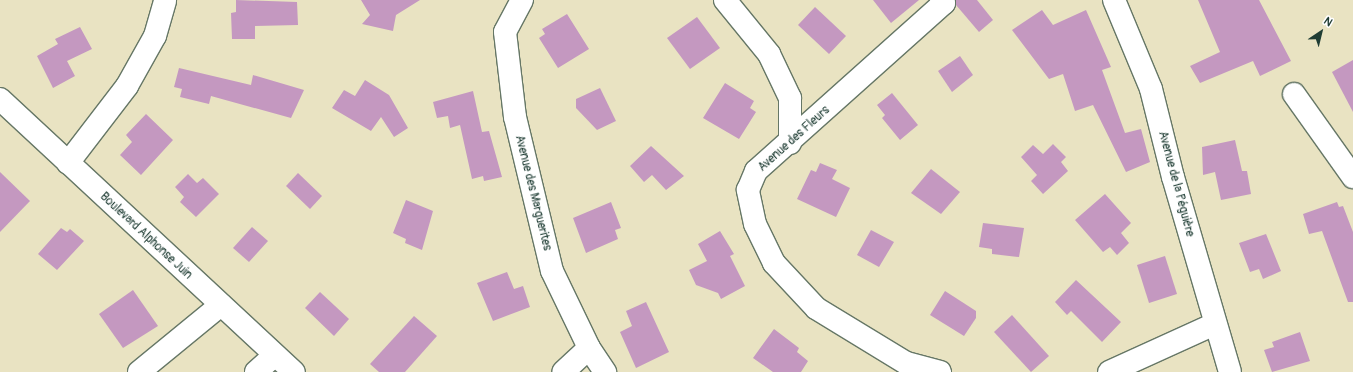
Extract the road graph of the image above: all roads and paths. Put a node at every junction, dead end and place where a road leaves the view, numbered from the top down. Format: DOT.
graph roads {
  1 [pos="165,0"];
  2 [pos="522,0"];
  3 [pos="725,0"];
  4 [pos="941,0"];
  5 [pos="1114,0"];
  6 [pos="1294,94"];
  7 [pos="0,99"];
  8 [pos="790,143"];
  9 [pos="68,163"];
  10 [pos="1353,177"];
  11 [pos="221,305"];
  12 [pos="1215,324"];
  13 [pos="589,348"];
  14 [pos="275,355"];
  15 [pos="139,372"];
  16 [pos="256,372"];
  17 [pos="294,372"];
  18 [pos="563,372"];
  19 [pos="605,372"];
  20 [pos="940,372"];
  21 [pos="1109,372"];
  22 [pos="1230,372"];
  1 -- 9 [label="street"];
  2 -- 13 [label="street, Avenue des Marguerites"];
  3 -- 8 [label="street"];
  4 -- 8 [label="street, Avenue des Fleurs"];
  5 -- 12 [label="street, Avenue de la Péguière"];
  6 -- 10 [label="street"];
  7 -- 9 [label="street, Boulevard Alphonse Juin"];
  8 -- 20 [label="street, Avenue des Fleurs"];
  9 -- 11 [label="street, Boulevard Alphonse Juin"];
  11 -- 14 [label="street, Boulevard Alphonse Juin"];
  11 -- 15 [label="street"];
  12 -- 21 [label="street"];
  12 -- 22 [label="street, Avenue de la Péguière"];
  13 -- 18 [label="street"];
  13 -- 19 [label="street, Avenue des Marguerites"];
  14 -- 16 [label="street"];
  14 -- 17 [label="street, Boulevard Alphonse Juin"];
}
